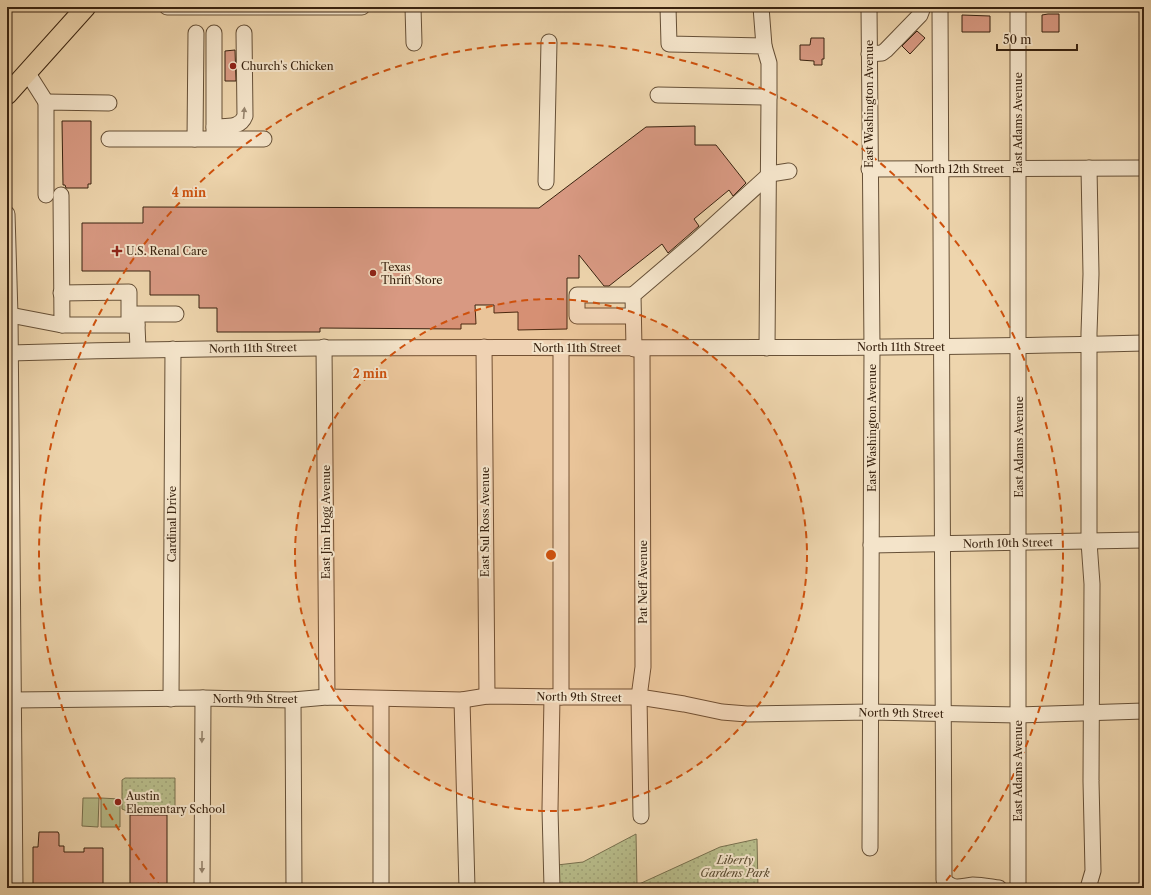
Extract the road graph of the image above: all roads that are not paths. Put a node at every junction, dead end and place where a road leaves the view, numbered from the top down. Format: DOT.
graph roads {
  1 [pos="86,7"];
  2 [pos="166,7"];
  3 [pos="362,7"];
  4 [pos="408,7"];
  5 [pos="413,7"];
  6 [pos="418,7"];
  7 [pos="668,7"];
  8 [pos="761,7"];
  9 [pos="869,7"];
  10 [pos="923,7"];
  11 [pos="940,7"];
  12 [pos="1018,7"];
  13 [pos="196,33"];
  14 [pos="214,33"];
  15 [pos="244,33"];
  16 [pos="549,42"];
  17 [pos="414,44"];
  18 [pos="764,46"];
  19 [pos="869,54"];
  20 [pos="27,72"];
  21 [pos="7,94"];
  22 [pos="658,96"];
  23 [pos="769,97"];
  24 [pos="46,102"];
  25 [pos="109,103"];
  26 [pos="214,133"];
  27 [pos="195,139"];
  28 [pos="264,139"];
  29 [pos="109,140"];
  30 [pos="1089,168"];
  31 [pos="1144,168"];
  32 [pos="869,169"];
  33 [pos="942,169"];
  34 [pos="1019,169"];
  35 [pos="789,171"];
  36 [pos="770,174"];
  37 [pos="546,182"];
  38 [pos="7,214"];
  39 [pos="61,293"];
  40 [pos="633,295"];
  41 [pos="176,314"];
  42 [pos="633,316"];
  43 [pos="9,322"];
  44 [pos="62,325"];
  45 [pos="133,325"];
  46 [pos="1144,343"];
  47 [pos="1089,344"];
  48 [pos="1019,346"];
  49 [pos="324,347"];
  50 [pos="484,347"];
  51 [pos="872,347"];
  52 [pos="943,347"];
  53 [pos="561,348"];
  54 [pos="768,348"];
  55 [pos="138,349"];
  56 [pos="173,349"];
  57 [pos="638,349"];
  58 [pos="10,353"];
  59 [pos="1144,540"];
  60 [pos="1089,542"];
  61 [pos="942,544"];
  62 [pos="1018,544"];
  63 [pos="871,545"];
  64 [pos="487,696"];
  65 [pos="327,697"];
  66 [pos="556,697"];
  67 [pos="639,697"];
  68 [pos="203,698"];
  69 [pos="381,698"];
  70 [pos="171,699"];
  71 [pos="13,700"];
  72 [pos="293,700"];
  73 [pos="462,700"];
  74 [pos="1144,711"];
  75 [pos="870,712"];
  76 [pos="1090,713"];
  77 [pos="944,714"];
  78 [pos="1018,715"];
  79 [pos="641,816"];
  80 [pos="870,848"];
  81 [pos="15,888"];
  82 [pos="202,888"];
  83 [pos="294,888"];
  84 [pos="381,888"];
  85 [pos="467,888"];
  86 [pos="552,888"];
  87 [pos="999,888"];
  88 [pos="1018,888"];
  89 [pos="1088,888"];
  1 -- 20 [label="main road"];
  2 -- 3 [label="street"];
  4 -- 5 [label="street"];
  5 -- 6 [label="street"];
  5 -- 17 [label="street"];
  7 -- 18 [label="street"];
  8 -- 18 [label="street"];
  9 -- 19 [label="street, East Washington Avenue"];
  10 -- 19 [label="street"];
  11 -- 33 [label="street"];
  12 -- 34 [label="street, East Adams Avenue"];
  13 -- 27 [label="street"];
  14 -- 26 [label="street"];
  26 -- 15 [label="street, one-way"];
  16 -- 37 [label="street"];
  18 -- 23 [label="street"];
  19 -- 32 [label="street, East Washington Avenue"];
  20 -- 21 [label="main road"];
  20 -- 24 [label="street"];
  22 -- 23 [label="street"];
  23 -- 36 [label="street"];
  24 -- 25 [label="street"];
  24 -- 39 [label="street"];
  26 -- 27 [label="street"];
  26 -- 28 [label="street"];
  27 -- 29 [label="street"];
  30 -- 31 [label="street, North 12th Street"];
  30 -- 34 [label="street, North 12th Street"];
  30 -- 47 [label="street"];
  32 -- 33 [label="street, North 12th Street"];
  32 -- 51 [label="street, East Washington Avenue"];
  33 -- 34 [label="street, North 12th Street"];
  33 -- 52 [label="street"];
  34 -- 48 [label="street, East Adams Avenue"];
  35 -- 36 [label="street"];
  36 -- 40 [label="street"];
  36 -- 54 [label="street"];
  38 -- 43 [label="street"];
  39 -- 44 [label="street"];
  39 -- 45 [label="street"];
  40 -- 42 [label="street, Pat Neff Avenue"];
  40 -- 42 [label="street"];
  41 -- 45 [label="street"];
  42 -- 57 [label="street, Pat Neff Avenue"];
  43 -- 44 [label="street"];
  43 -- 58 [label="street"];
  44 -- 45 [label="street"];
  45 -- 55 [label="street"];
  46 -- 47 [label="street, North 11th Street"];
  47 -- 48 [label="street, North 11th Street"];
  47 -- 60 [label="street"];
  48 -- 52 [label="street, North 11th Street"];
  48 -- 62 [label="street, East Adams Avenue"];
  49 -- 50 [label="street, North 11th Street"];
  49 -- 56 [label="street, North 11th Street"];
  49 -- 65 [label="street, East Jim Hogg Avenue"];
  50 -- 53 [label="street, North 11th Street"];
  50 -- 64 [label="street, East Sul Ross Avenue"];
  51 -- 52 [label="street, North 11th Street"];
  51 -- 54 [label="street, North 11th Street"];
  51 -- 63 [label="street, East Washington Avenue"];
  52 -- 61 [label="street"];
  53 -- 57 [label="street, North 11th Street"];
  53 -- 66 [label="street"];
  54 -- 57 [label="street, North 11th Street"];
  55 -- 56 [label="street, North 11th Street"];
  55 -- 58 [label="street, North 11th Street"];
  56 -- 70 [label="street, Cardinal Drive"];
  57 -- 67 [label="street, Pat Neff Avenue"];
  58 -- 71 [label="street"];
  59 -- 60 [label="street, North 10th Street"];
  60 -- 62 [label="street, North 10th Street"];
  60 -- 76 [label="street"];
  61 -- 62 [label="street, North 10th Street"];
  61 -- 63 [label="street, North 10th Street"];
  61 -- 77 [label="street"];
  62 -- 78 [label="street, East Adams Avenue"];
  63 -- 75 [label="street, East Washington Avenue"];
  64 -- 66 [label="street, North 9th Street"];
  64 -- 73 [label="street, North 9th Street"];
  65 -- 69 [label="street, North 9th Street"];
  65 -- 72 [label="street, North 9th Street"];
  66 -- 67 [label="street, North 9th Street"];
  66 -- 86 [label="street"];
  67 -- 75 [label="street, North 9th Street"];
  67 -- 79 [label="street, Pat Neff Avenue"];
  68 -- 70 [label="street, North 9th Street"];
  68 -- 72 [label="street, North 9th Street"];
  68 -- 82 [label="street, one-way"];
  69 -- 73 [label="street, North 9th Street"];
  69 -- 84 [label="street"];
  70 -- 71 [label="street, North 9th Street"];
  71 -- 81 [label="street"];
  72 -- 83 [label="street"];
  73 -- 85 [label="street"];
  74 -- 76 [label="street, North 9th Street"];
  75 -- 77 [label="street, North 9th Street"];
  75 -- 80 [label="street, East Washington Avenue"];
  76 -- 78 [label="street, North 9th Street"];
  76 -- 89 [label="street"];
  77 -- 78 [label="street, North 9th Street"];
  77 -- 87 [label="street"];
  78 -- 88 [label="street, East Adams Avenue"];
}
